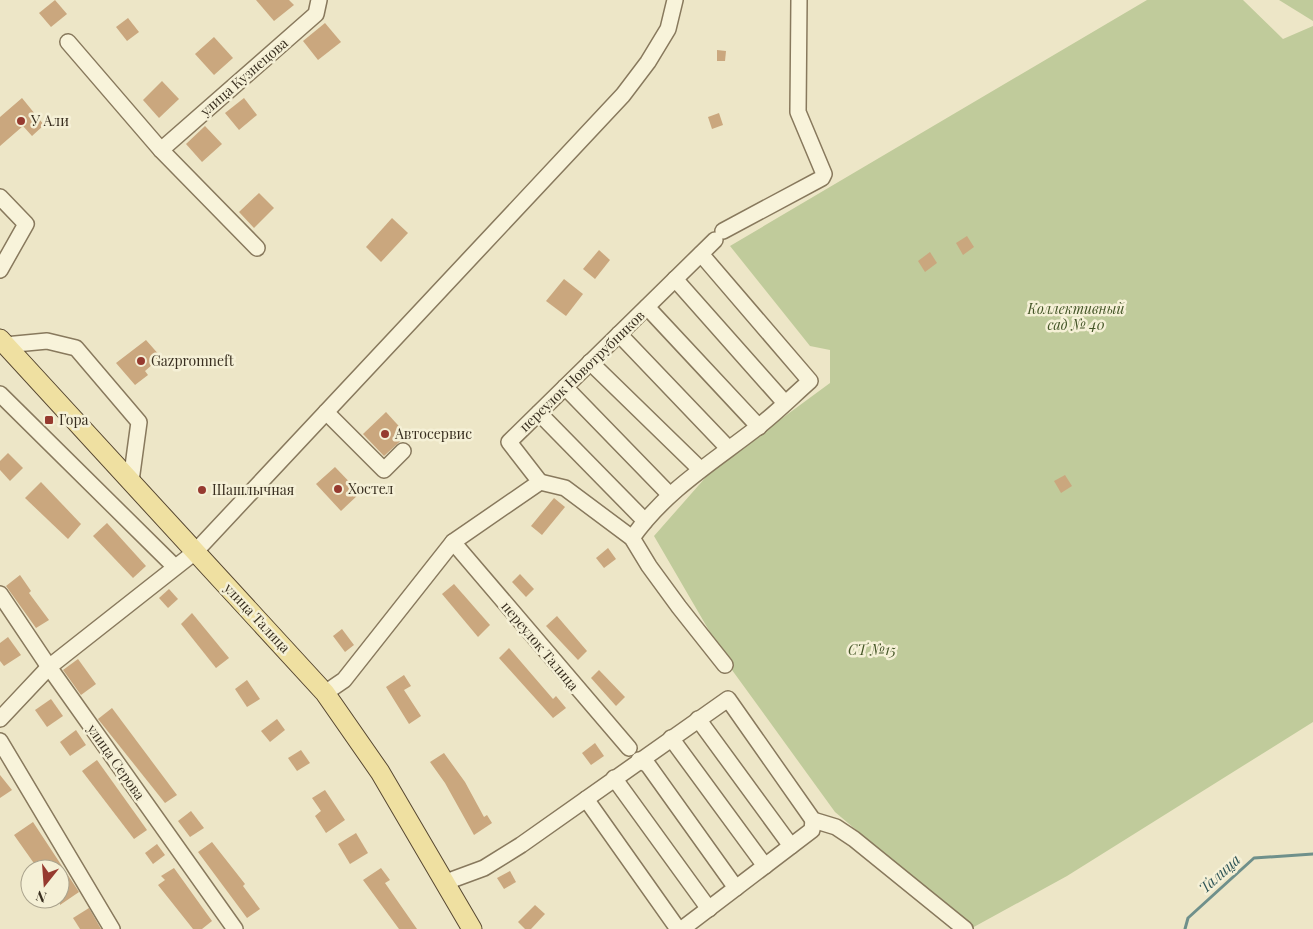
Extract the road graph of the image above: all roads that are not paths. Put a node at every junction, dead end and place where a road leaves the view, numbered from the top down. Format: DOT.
graph roads {
  1 [pos="318,0"];
  2 [pos="675,0"];
  3 [pos="799,0"];
  4 [pos="68,42"];
  5 [pos="161,150"];
  6 [pos="0,197"];
  7 [pos="257,248"];
  8 [pos="701,254"];
  9 [pos="0,270"];
  10 [pos="675,279"];
  11 [pos="647,307"];
  12 [pos="619,334"];
  13 [pos="3,342"];
  14 [pos="590,362"];
  15 [pos="565,387"];
  16 [pos="0,394"];
  17 [pos="785,403"];
  18 [pos="326,412"];
  19 [pos="539,413"];
  20 [pos="758,427"];
  21 [pos="728,448"];
  22 [pos="403,451"];
  23 [pos="700,469"];
  24 [pos="132,481"];
  25 [pos="540,482"];
  26 [pos="669,494"];
  27 [pos="645,520"];
  28 [pos="632,538"];
  29 [pos="453,542"];
  30 [pos="195,552"];
  31 [pos="175,567"];
  32 [pos="0,594"];
  33 [pos="725,665"];
  34 [pos="48,667"];
  35 [pos="325,693"];
  36 [pos="0,719"];
  37 [pos="698,719"];
  38 [pos="671,738"];
  39 [pos="0,741"];
  40 [pos="629,748"];
  41 [pos="639,760"];
  42 [pos="614,778"];
  43 [pos="586,799"];
  44 [pos="813,820"];
  45 [pos="791,846"];
  46 [pos="765,866"];
  47 [pos="446,882"];
  48 [pos="736,888"];
  49 [pos="709,909"];
  50 [pos="112,929"];
  51 [pos="235,929"];
  52 [pos="472,929"];
  53 [pos="678,929"];
  54 [pos="682,929"];
  55 [pos="965,929"];
  1 -- 5 [label="street, улица Кузнецова"];
  2 -- 18 [label="street"];
  3 -- 8 [label="street, переулок Новотрубников"];
  4 -- 5 [label="street"];
  5 -- 7 [label="street"];
  6 -- 9 [label="street"];
  8 -- 10 [label="street, переулок Новотрубников"];
  8 -- 17 [label="street"];
  10 -- 11 [label="street, переулок Новотрубников"];
  10 -- 17 [label="street"];
  11 -- 12 [label="street, переулок Новотрубников"];
  11 -- 20 [label="street"];
  12 -- 14 [label="street, переулок Новотрубников"];
  12 -- 21 [label="street"];
  13 -- 24 [label="main road, улица Талица"];
  13 -- 24 [label="street"];
  14 -- 15 [label="street, переулок Новотрубников"];
  14 -- 23 [label="street"];
  15 -- 19 [label="street, переулок Новотрубников"];
  15 -- 26 [label="street"];
  16 -- 31 [label="street"];
  17 -- 20 [label="street"];
  18 -- 22 [label="street"];
  18 -- 30 [label="street"];
  19 -- 25 [label="street, переулок Новотрубников"];
  19 -- 27 [label="street"];
  20 -- 21 [label="street"];
  21 -- 23 [label="street"];
  23 -- 26 [label="street"];
  24 -- 30 [label="main road, улица Талица"];
  25 -- 28 [label="street"];
  25 -- 29 [label="street"];
  26 -- 27 [label="street"];
  27 -- 28 [label="street"];
  28 -- 33 [label="street"];
  29 -- 35 [label="street"];
  29 -- 40 [label="street, переулок Талица"];
  30 -- 31 [label="street"];
  30 -- 35 [label="main road, улица Талица"];
  31 -- 34 [label="street"];
  32 -- 34 [label="street, улица Серова"];
  34 -- 36 [label="street"];
  34 -- 51 [label="street, улица Серова"];
  35 -- 47 [label="main road, улица Талица"];
  37 -- 38 [label="street"];
  37 -- 44 [label="street"];
  37 -- 45 [label="street"];
  38 -- 41 [label="street"];
  38 -- 46 [label="street"];
  39 -- 50 [label="street"];
  41 -- 42 [label="street"];
  41 -- 48 [label="street"];
  42 -- 43 [label="street"];
  42 -- 49 [label="street"];
  43 -- 47 [label="street"];
  43 -- 53 [label="street"];
  44 -- 45 [label="street"];
  44 -- 55 [label="street"];
  45 -- 46 [label="street"];
  46 -- 48 [label="street"];
  47 -- 52 [label="main road, улица Талица"];
  48 -- 49 [label="street"];
  49 -- 54 [label="street"];
}
